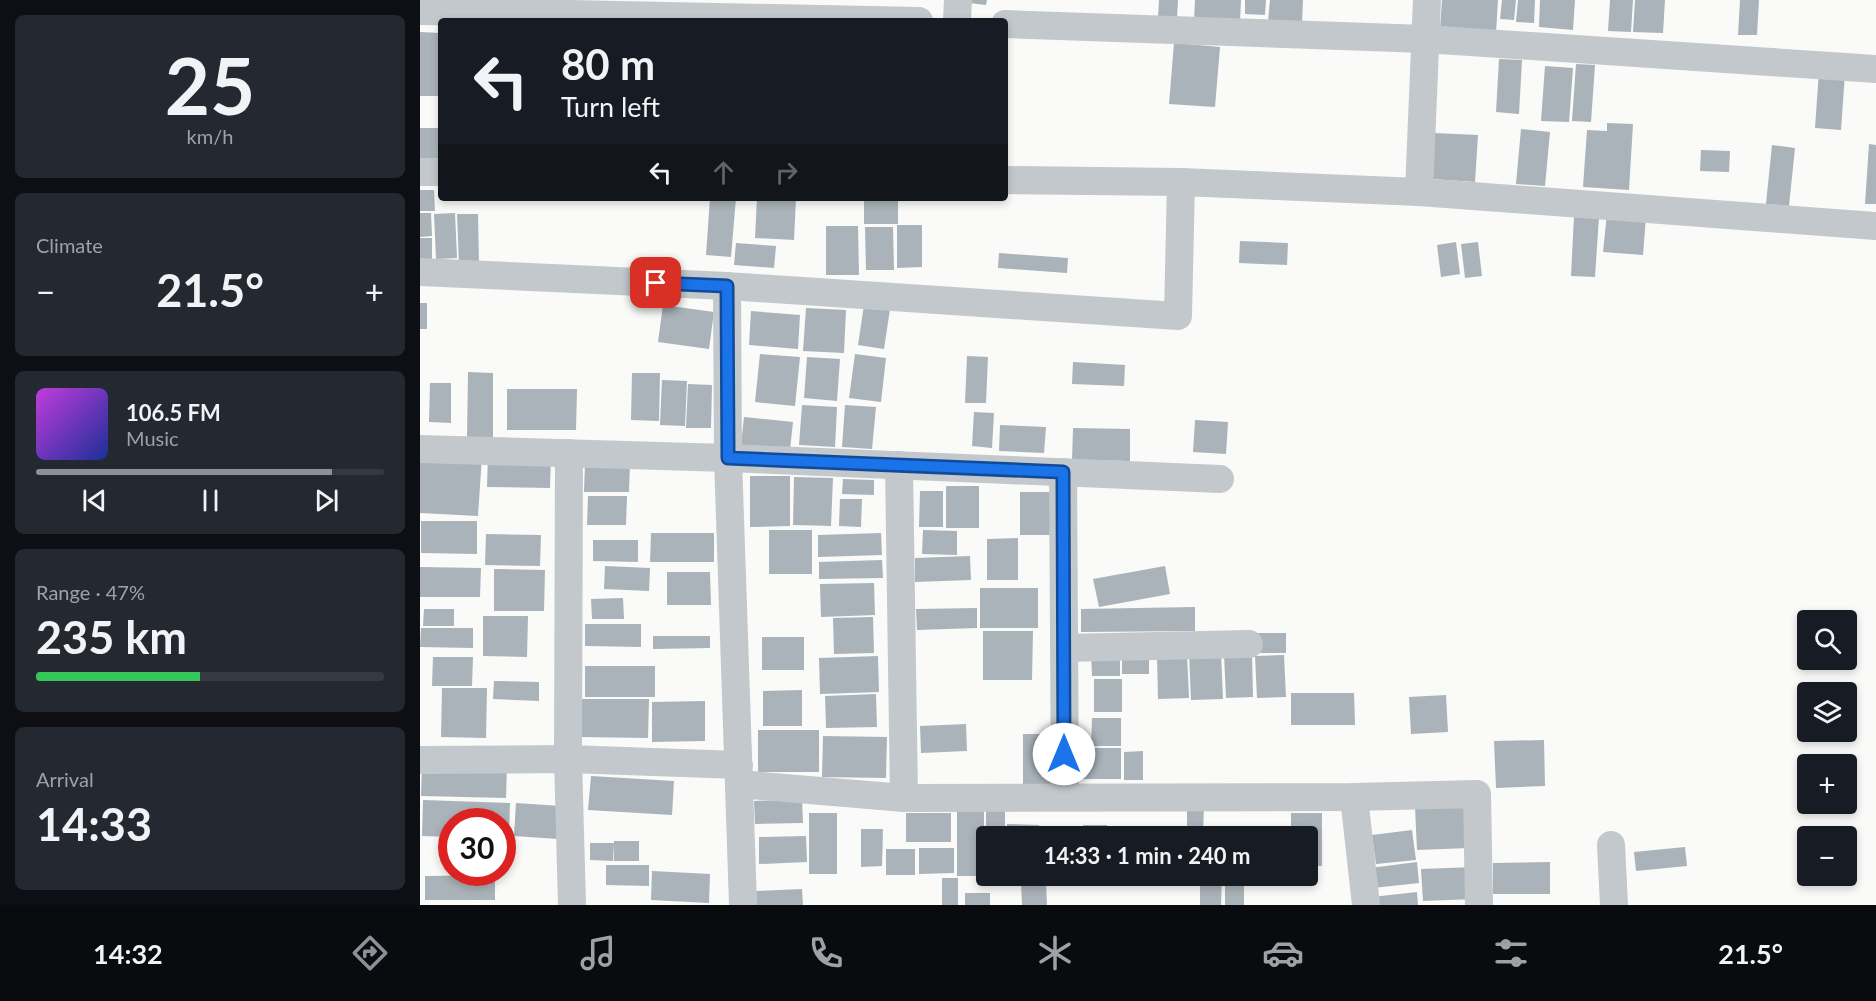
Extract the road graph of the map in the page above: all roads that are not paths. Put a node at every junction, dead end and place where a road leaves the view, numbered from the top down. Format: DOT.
graph roads {
  1 [pos="958,0"];
  2 [pos="1427,0"];
  3 [pos="481,6"];
  4 [pos="420,11"];
  5 [pos="831,18"];
  6 [pos="957,18"];
  7 [pos="1008,24"];
  8 [pos="1425,39"];
  9 [pos="1876,69"];
  10 [pos="420,172"];
  11 [pos="438,172"];
  12 [pos="1008,180"];
  13 [pos="1180,182"];
  14 [pos="1419,192"];
  15 [pos="1876,226"];
  16 [pos="420,272"];
  17 [pos="727,286"];
  18 [pos="420,449"];
  19 [pos="569,453"];
  20 [pos="728,458"];
  21 [pos="899,465"];
  22 [pos="1063,472"];
  23 [pos="1220,479"];
  24 [pos="1250,644"];
  25 [pos="1064,648"];
  26 [pos="568,759"];
  27 [pos="420,760"];
  28 [pos="739,774"];
  29 [pos="1065,796"];
  30 [pos="1354,797"];
  31 [pos="904,798"];
  32 [pos="1611,844"];
  33 [pos="572,905"];
  34 [pos="743,905"];
  35 [pos="1366,905"];
  36 [pos="1479,905"];
  37 [pos="1614,905"];
  1 -- 6 [label="street"];
  2 -- 8 [label="street"];
  3 -- 4 [label="street"];
  3 -- 5 [label="street"];
  7 -- 8 [label="street"];
  8 -- 9 [label="street"];
  8 -- 14 [label="street"];
  10 -- 11 [label="street"];
  12 -- 13 [label="street"];
  13 -- 14 [label="street"];
  13 -- 17 [label="street"];
  14 -- 15 [label="street"];
  16 -- 17 [label="street"];
  17 -- 20 [label="street"];
  18 -- 19 [label="street"];
  19 -- 20 [label="street"];
  19 -- 26 [label="street"];
  20 -- 21 [label="street"];
  20 -- 28 [label="street"];
  21 -- 22 [label="street"];
  21 -- 31 [label="street"];
  22 -- 23 [label="street"];
  22 -- 25 [label="street"];
  24 -- 25 [label="street"];
  25 -- 29 [label="street"];
  26 -- 27 [label="street"];
  26 -- 28 [label="street"];
  26 -- 33 [label="street"];
  28 -- 31 [label="street"];
  28 -- 34 [label="street"];
  29 -- 30 [label="street"];
  29 -- 31 [label="street"];
  30 -- 35 [label="street"];
  30 -- 36 [label="street"];
  32 -- 37 [label="street"];
}
